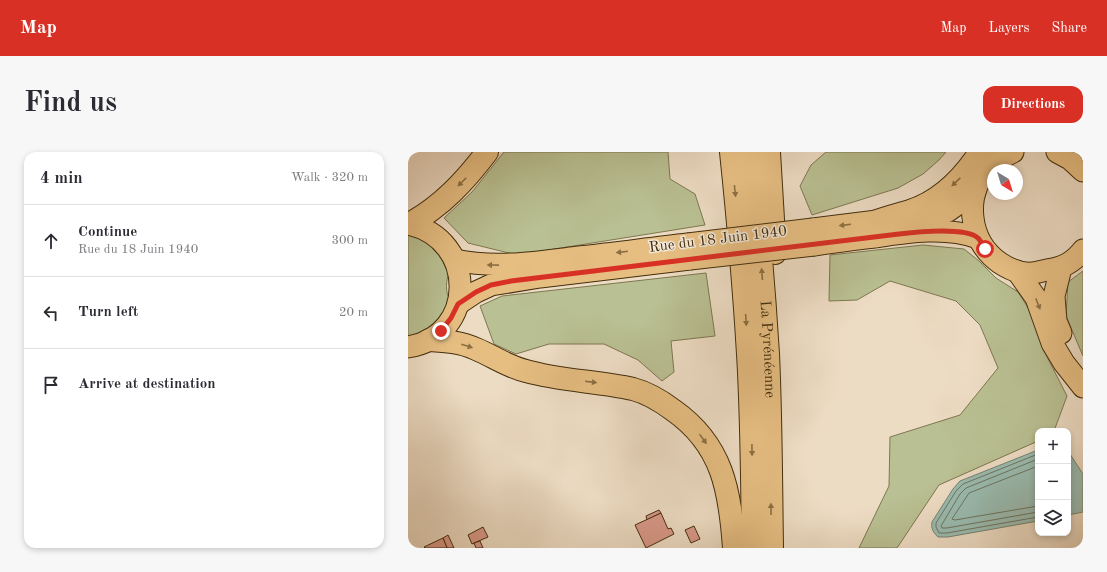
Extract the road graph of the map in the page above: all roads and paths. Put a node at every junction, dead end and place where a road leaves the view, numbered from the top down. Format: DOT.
graph roads {
  1 [pos="487,152"];
  2 [pos="731,152"];
  3 [pos="750,152"];
  4 [pos="770,152"];
  5 [pos="980,152"];
  6 [pos="1057,152"];
  7 [pos="1006,154"];
  8 [pos="1083,171"];
  9 [pos="975,192"];
  10 [pos="877,221"];
  11 [pos="408,224"];
  12 [pos="814,237"];
  13 [pos="978,238"];
  14 [pos="1083,250"];
  15 [pos="689,252"];
  16 [pos="455,260"];
  17 [pos="1061,268"];
  18 [pos="1017,271"];
  19 [pos="458,304"];
  20 [pos="429,340"];
  21 [pos="408,347"];
  22 [pos="768,355"];
  23 [pos="1083,386"];
  24 [pos="734,548"];
  25 [pos="753,548"];
  26 [pos="772,548"];
  1 -- 11 [label="highway, one-way"];
  2 -- 25 [label="highway, La Pyrénéenne, one-way"];
  22 -- 3 [label="highway, La Pyrénéenne, one-way"];
  4 -- 22 [label="highway"];
  5 -- 10 [label="highway, one-way"];
  6 -- 8 [label="main road"];
  7 -- 9 [label="main road"];
  9 -- 10 [label="main road, Rue du 18 Juin 1940"];
  9 -- 13 [label="main road"];
  10 -- 12 [label="main road, Rue du 18 Juin 1940, one-way"];
  11 -- 16 [label="main road"];
  12 -- 13 [label="main road, Rue du 18 Juin 1940"];
  12 -- 15 [label="main road, Rue du 18 Juin 1940, bridge"];
  13 -- 18 [label="main road"];
  14 -- 17 [label="main road"];
  15 -- 16 [label="main road, Rue du 18 Juin 1940, one-way"];
  15 -- 19 [label="main road, Rue du 18 Juin 1940"];
  16 -- 19 [label="main road"];
  17 -- 18 [label="main road"];
  17 -- 23 [label="main road"];
  18 -- 23 [label="main road, one-way"];
  19 -- 20 [label="main road"];
  20 -- 21 [label="main road"];
  20 -- 24 [label="highway, one-way"];
  26 -- 22 [label="highway, La Pyrénéenne, one-way"];
}
